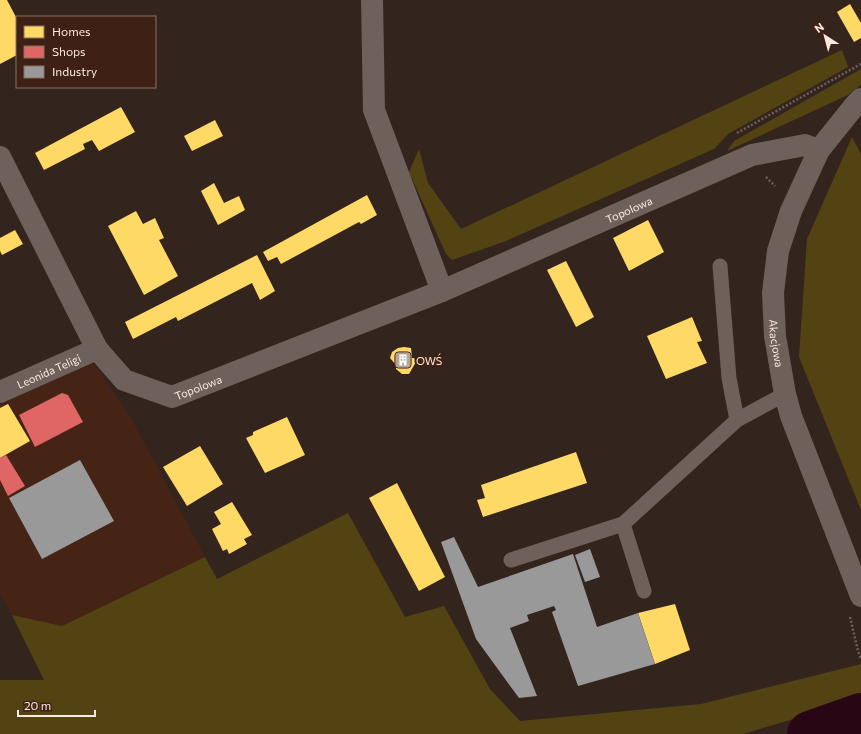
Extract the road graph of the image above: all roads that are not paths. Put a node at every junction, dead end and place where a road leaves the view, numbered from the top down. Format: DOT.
graph roads {
  1 [pos="372,0"];
  2 [pos="861,100"];
  3 [pos="819,150"];
  4 [pos="0,157"];
  5 [pos="720,266"];
  6 [pos="442,291"];
  7 [pos="98,349"];
  8 [pos="0,392"];
  9 [pos="785,394"];
  10 [pos="737,420"];
  11 [pos="623,524"];
  12 [pos="511,560"];
  13 [pos="644,591"];
  14 [pos="861,596"];
  1 -- 6 [label="street"];
  2 -- 3 [label="street, Akacjowa"];
  3 -- 6 [label="street, Topolowa"];
  3 -- 9 [label="street, Akacjowa"];
  4 -- 7 [label="street, Topolowa"];
  5 -- 10 [label="lane"];
  6 -- 7 [label="street, Topolowa"];
  7 -- 8 [label="street, Leonida Teligi"];
  9 -- 10 [label="lane"];
  9 -- 14 [label="street, Akacjowa"];
  10 -- 11 [label="lane"];
  11 -- 12 [label="lane"];
  11 -- 13 [label="lane"];
}
